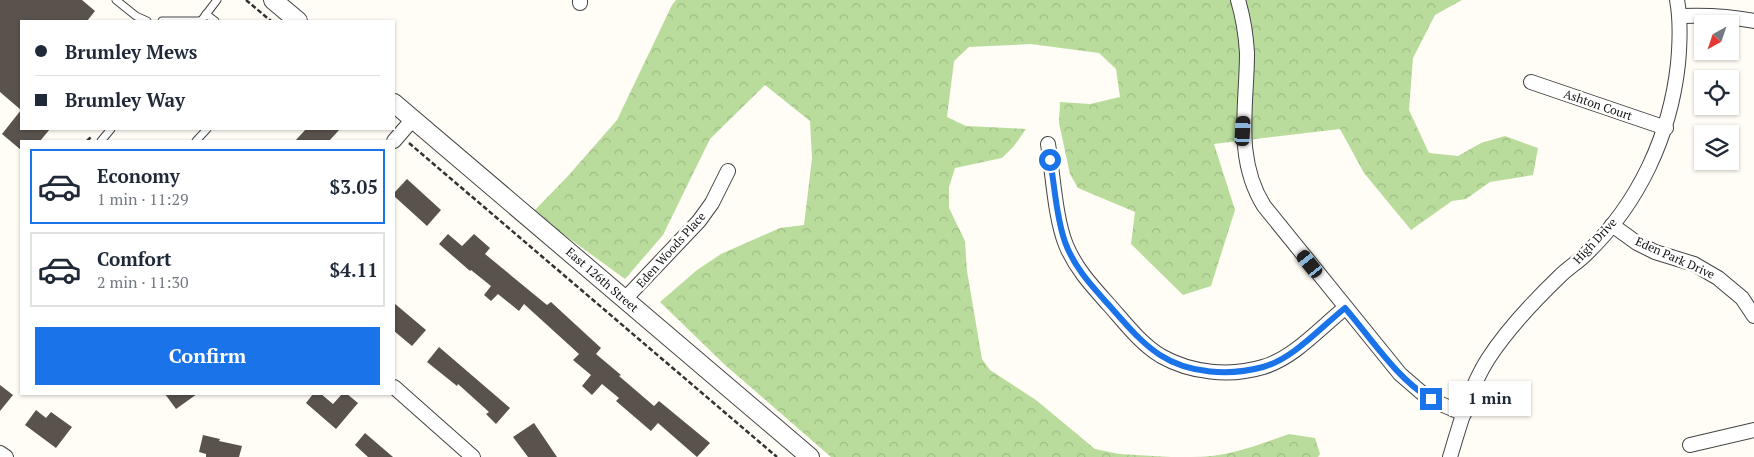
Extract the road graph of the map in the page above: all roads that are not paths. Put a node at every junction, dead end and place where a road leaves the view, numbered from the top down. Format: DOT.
graph roads {
  1 [pos="116,0"];
  2 [pos="218,0"];
  3 [pos="273,0"];
  4 [pos="1238,0"];
  5 [pos="1677,0"];
  6 [pos="1680,16"];
  7 [pos="203,19"];
  8 [pos="145,20"];
  9 [pos="182,20"];
  10 [pos="297,20"];
  11 [pos="1754,21"];
  12 [pos="1531,82"];
  13 [pos="395,104"];
  14 [pos="413,120"];
  15 [pos="1666,128"];
  16 [pos="110,130"];
  17 [pos="206,130"];
  18 [pos="396,138"];
  19 [pos="102,140"];
  20 [pos="197,140"];
  21 [pos="1048,144"];
  22 [pos="728,171"];
  23 [pos="1612,226"];
  24 [pos="624,300"];
  25 [pos="1345,308"];
  26 [pos="1754,316"];
  27 [pos="395,388"];
  28 [pos="1464,414"];
  29 [pos="1754,430"];
  30 [pos="1690,445"];
  31 [pos="0,453"];
  32 [pos="6,457"];
  33 [pos="473,457"];
  34 [pos="810,457"];
  35 [pos="1450,457"];
  1 -- 8 [label="lane"];
  2 -- 7 [label="lane"];
  3 -- 10 [label="street"];
  4 -- 25 [label="street"];
  5 -- 6 [label="street, High Drive"];
  6 -- 11 [label="street"];
  6 -- 15 [label="street, High Drive"];
  7 -- 9 [label="lane"];
  12 -- 15 [label="street, Ashton Court"];
  13 -- 14 [label="street, East 126th Street"];
  14 -- 18 [label="street"];
  14 -- 24 [label="street, East 126th Street"];
  15 -- 23 [label="street, High Drive"];
  16 -- 19 [label="lane"];
  17 -- 20 [label="lane"];
  21 -- 25 [label="street"];
  22 -- 24 [label="street, Eden Woods Place"];
  23 -- 26 [label="street, Eden Park Drive"];
  23 -- 28 [label="street, High Drive"];
  24 -- 34 [label="street, East 126th Street"];
  25 -- 28 [label="street"];
  27 -- 33 [label="street"];
  28 -- 35 [label="street, High Drive"];
  29 -- 30 [label="street"];
  31 -- 32 [label="street"];
}
